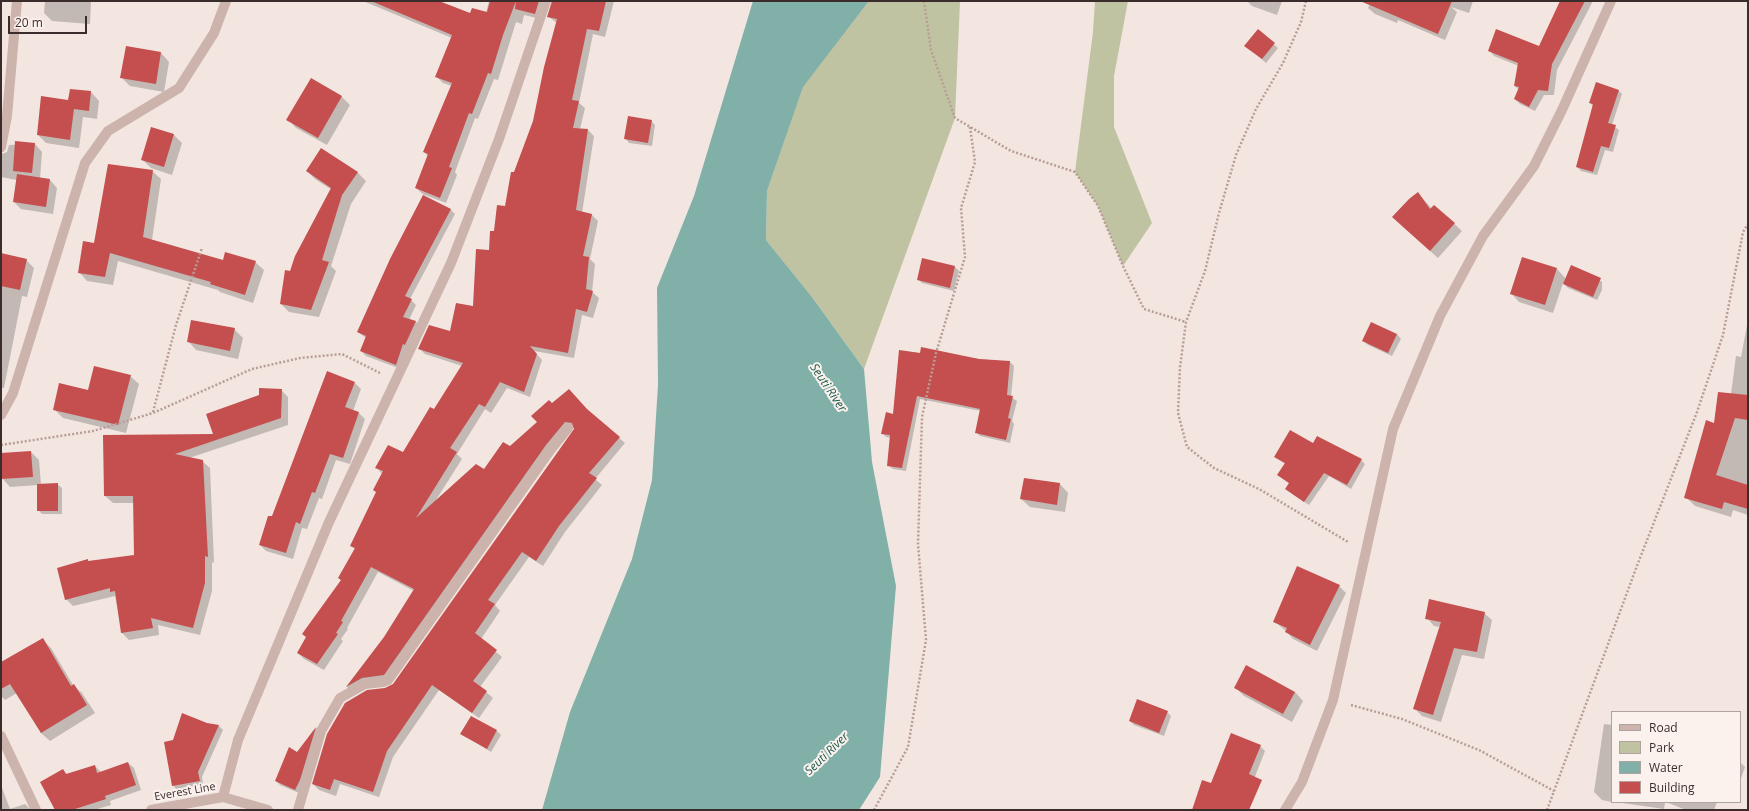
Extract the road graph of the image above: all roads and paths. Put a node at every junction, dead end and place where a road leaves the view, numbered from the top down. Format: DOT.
graph roads {
  1 [pos="17,1"];
  2 [pos="226,1"];
  3 [pos="546,1"];
  4 [pos="924,1"];
  5 [pos="1306,1"];
  6 [pos="1611,1"];
  7 [pos="970,127"];
  8 [pos="1,147"];
  9 [pos="1748,224"];
  10 [pos="202,248"];
  11 [pos="1186,322"];
  12 [pos="396,382"];
  13 [pos="153,413"];
  14 [pos="1,415"];
  15 [pos="568,428"];
  16 [pos="1,445"];
  17 [pos="1364,551"];
  18 [pos="1333,700"];
  19 [pos="1,736"];
  20 [pos="1554,791"];
  21 [pos="223,797"];
  22 [pos="36,810"];
  23 [pos="151,810"];
  24 [pos="268,810"];
  25 [pos="298,810"];
  26 [pos="874,810"];
  27 [pos="1285,810"];
  28 [pos="1547,810"];
  1 -- 8 [label="street"];
  2 -- 14 [label="street"];
  3 -- 12 [label="street"];
  4 -- 7 [label="path"];
  5 -- 11 [label="path"];
  6 -- 17 [label="street"];
  7 -- 11 [label="path"];
  7 -- 26 [label="path"];
  9 -- 20 [label="path"];
  10 -- 13 [label="path"];
  11 -- 17 [label="path"];
  12 -- 13 [label="path"];
  12 -- 21 [label="street"];
  13 -- 16 [label="path"];
  15 -- 25 [label="street"];
  17 -- 18 [label="street"];
  18 -- 20 [label="path"];
  18 -- 27 [label="street"];
  19 -- 22 [label="street"];
  20 -- 28 [label="path"];
  21 -- 23 [label="street, Everest Line"];
  21 -- 24 [label="street"];
}
